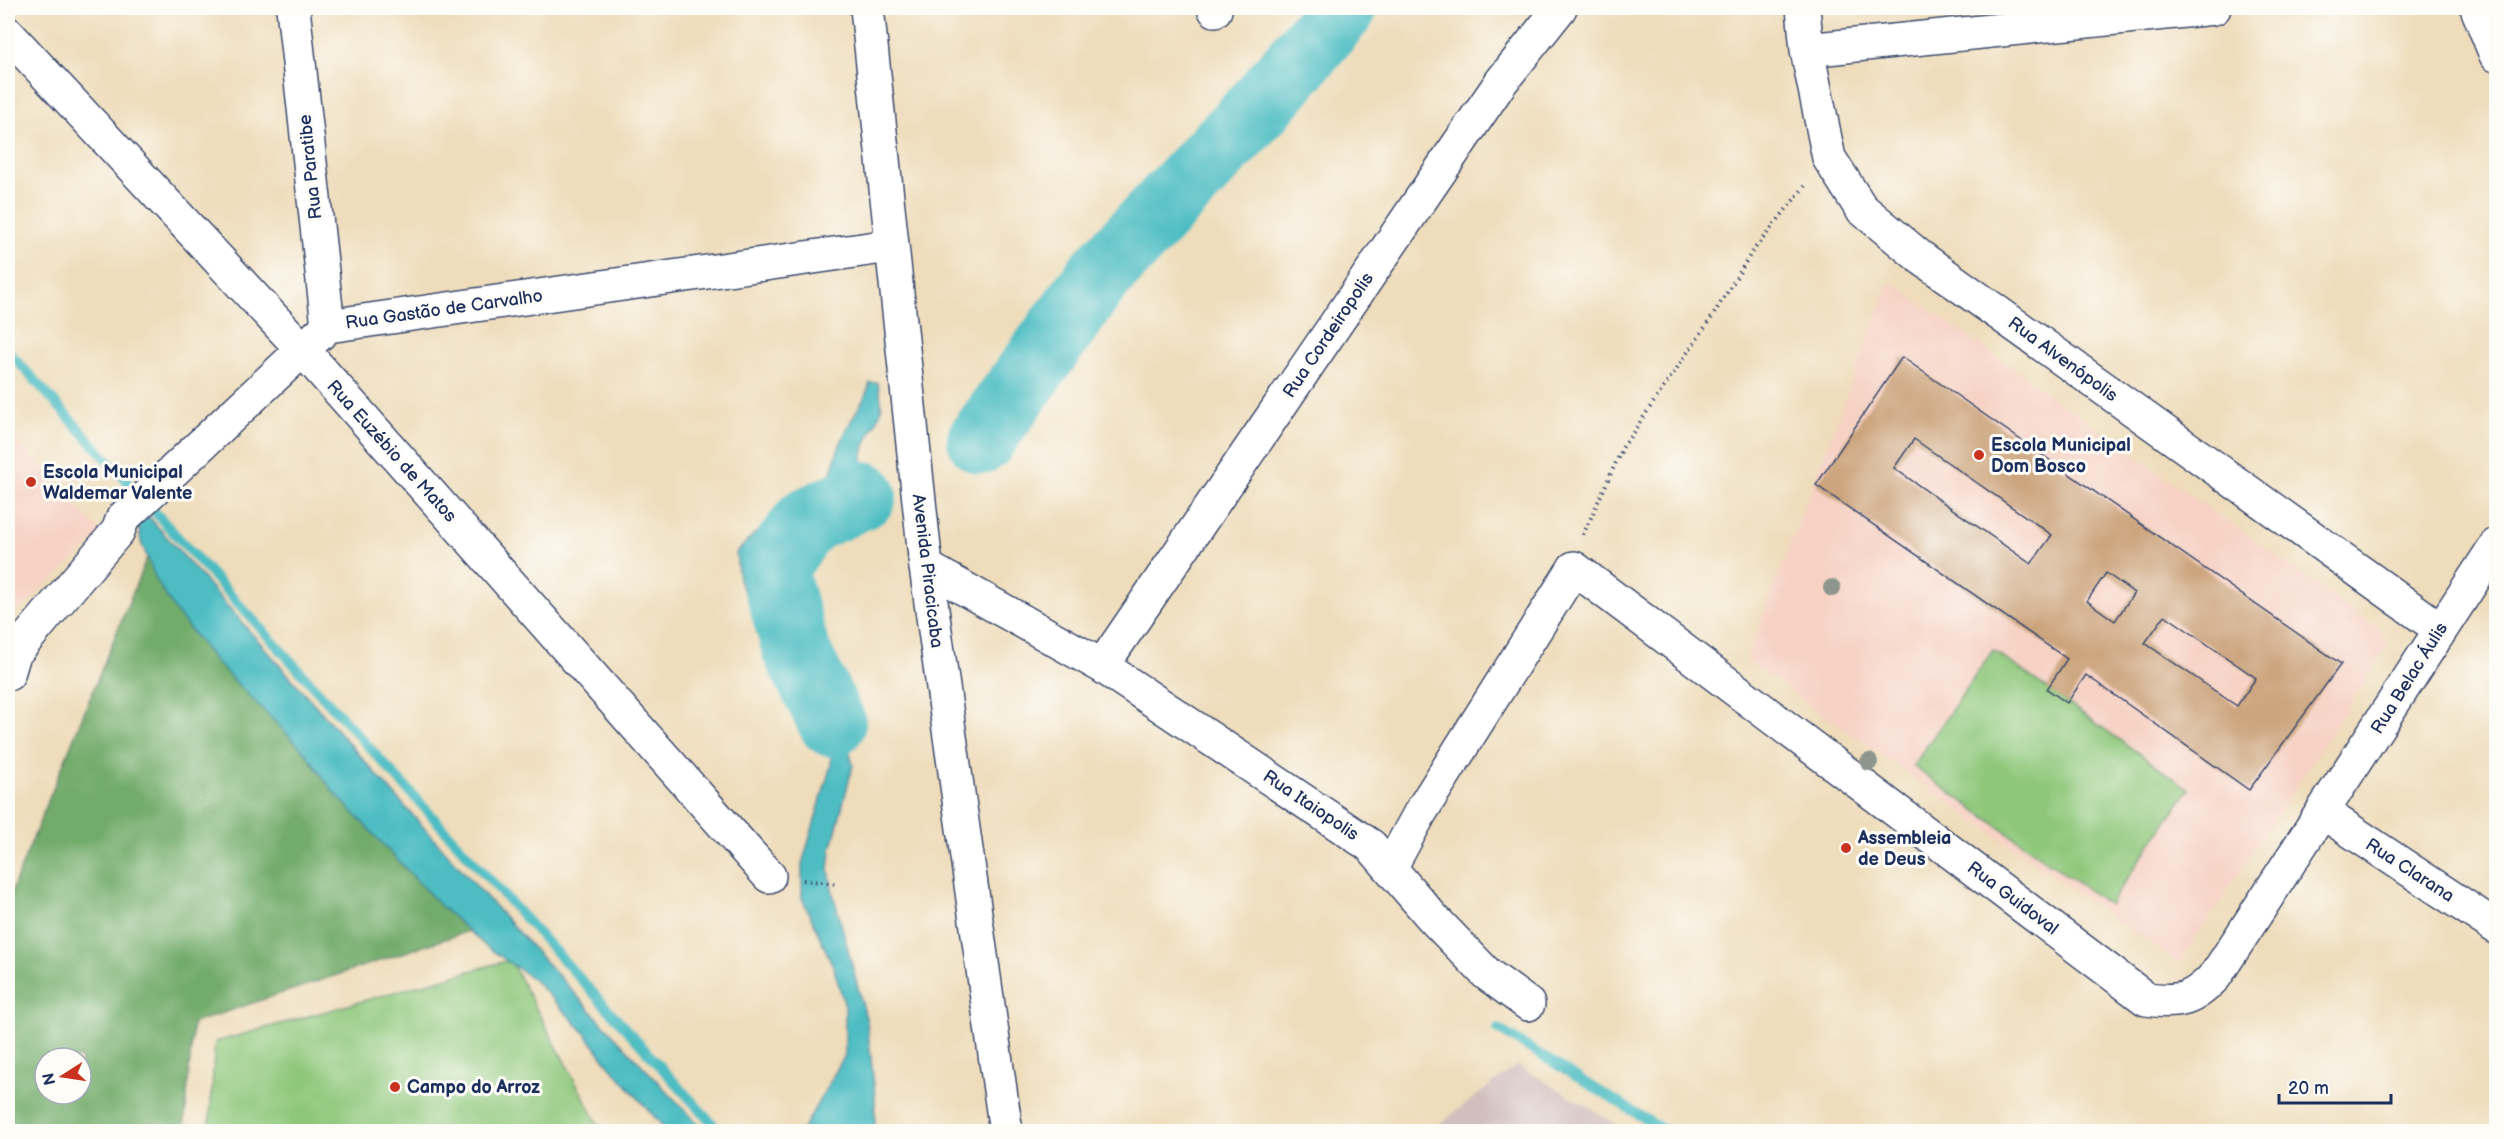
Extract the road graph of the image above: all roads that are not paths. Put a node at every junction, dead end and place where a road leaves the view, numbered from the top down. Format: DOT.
graph roads {
  1 [pos="293,8"];
  2 [pos="867,8"];
  3 [pos="1560,8"];
  4 [pos="1803,8"];
  5 [pos="2214,8"];
  6 [pos="2477,8"];
  7 [pos="8,33"];
  8 [pos="1807,50"];
  9 [pos="2496,55"];
  10 [pos="890,246"];
  11 [pos="328,326"];
  12 [pos="302,349"];
  13 [pos="2496,545"];
  14 [pos="926,567"];
  15 [pos="2440,629"];
  16 [pos="1102,666"];
  17 [pos="8,674"];
  18 [pos="2324,813"];
  19 [pos="1389,868"];
  20 [pos="780,878"];
  21 [pos="2496,927"];
  22 [pos="1528,1004"];
  23 [pos="1006,1131"];
  1 -- 11 [label="street, Rua Paratibe"];
  2 -- 10 [label="street, Avenida Piracicaba"];
  3 -- 16 [label="street, Rua Cordeiropolis"];
  4 -- 8 [label="street, Rua Alvenópolis"];
  5 -- 8 [label="street"];
  6 -- 9 [label="street"];
  7 -- 12 [label="street, Rua Euzébio de Matos"];
  8 -- 15 [label="street, Rua Alvenópolis"];
  10 -- 11 [label="street, Rua Gastão de Carvalho"];
  10 -- 14 [label="street, Avenida Piracicaba"];
  11 -- 12 [label="street, Rua Gastão de Carvalho"];
  12 -- 17 [label="street, Rua Gastão de Carvalho"];
  12 -- 20 [label="street, Rua Euzébio de Matos"];
  13 -- 15 [label="street, Rua Belac Áulis"];
  14 -- 16 [label="street, Rua Itaiopolis"];
  14 -- 23 [label="street, Avenida Piracicaba"];
  15 -- 18 [label="street, Rua Belac Áulis"];
  16 -- 19 [label="street, Rua Itaiopolis"];
  18 -- 19 [label="street, Rua Guidoval"];
  18 -- 21 [label="street, Rua Clarana"];
  19 -- 22 [label="street, Rua Itaiopolis"];
}
